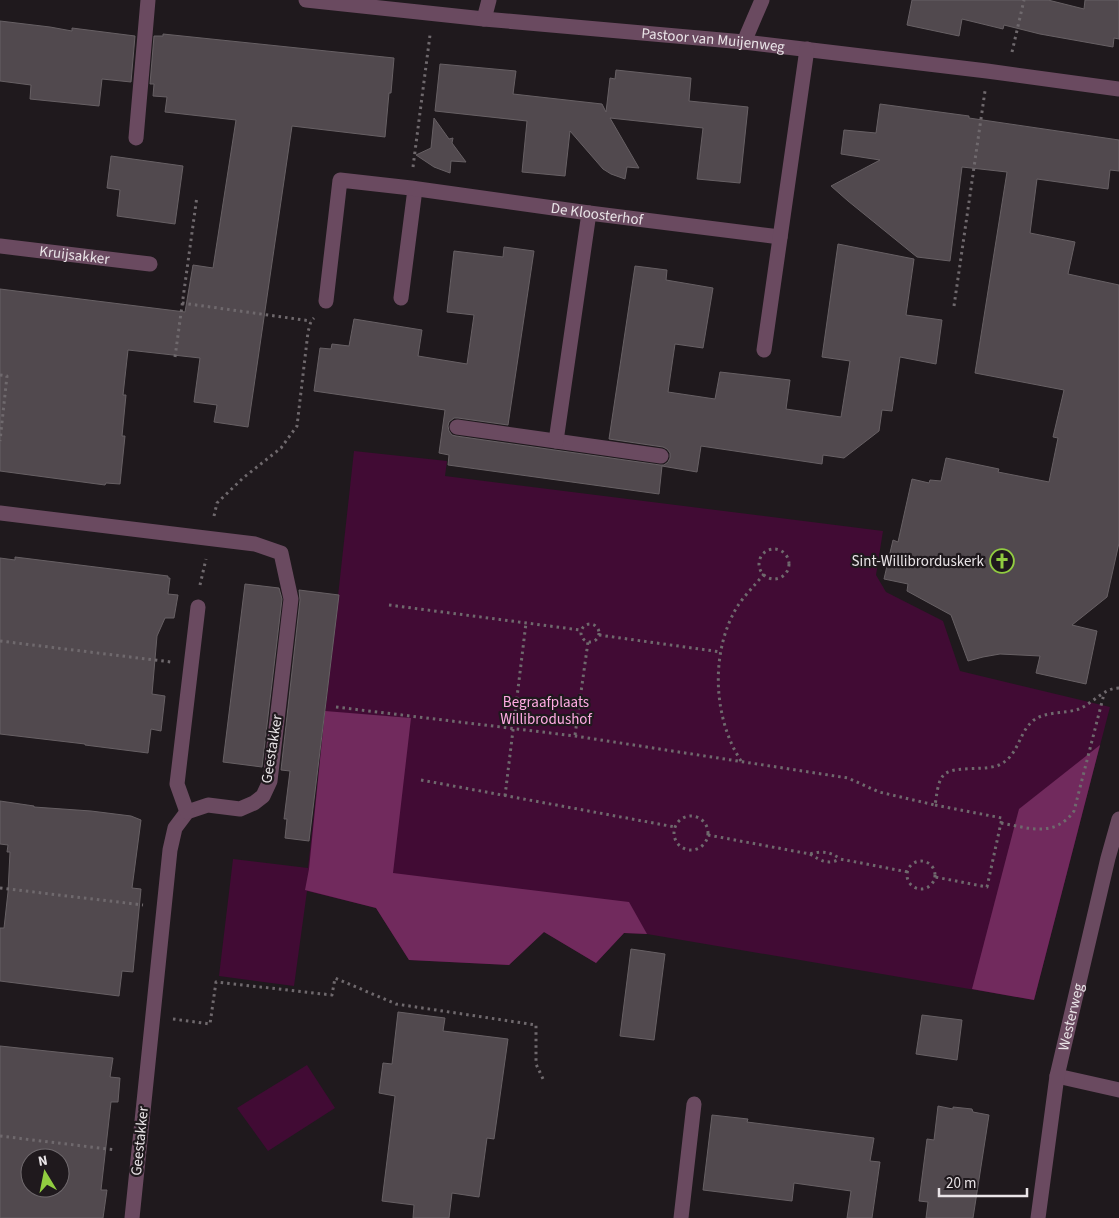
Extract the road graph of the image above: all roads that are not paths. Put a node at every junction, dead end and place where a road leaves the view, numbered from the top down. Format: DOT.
graph roads {
  1 [pos="148,0"];
  2 [pos="306,0"];
  3 [pos="489,0"];
  4 [pos="762,0"];
  5 [pos="484,19"];
  6 [pos="744,42"];
  7 [pos="807,50"];
  8 [pos="1119,89"];
  9 [pos="136,138"];
  10 [pos="413,188"];
  11 [pos="589,213"];
  12 [pos="780,237"];
  13 [pos="0,246"];
  14 [pos="150,264"];
  15 [pos="401,298"];
  16 [pos="326,302"];
  17 [pos="764,350"];
  18 [pos="457,427"];
  19 [pos="556,441"];
  20 [pos="661,456"];
  21 [pos="0,513"];
  22 [pos="198,607"];
  23 [pos="187,812"];
  24 [pos="1119,819"];
  25 [pos="1057,1076"];
  26 [pos="1119,1090"];
  27 [pos="694,1104"];
  28 [pos="132,1218"];
  29 [pos="681,1218"];
  30 [pos="1038,1218"];
  1 -- 9 [label="street"];
  2 -- 5 [label="street, Pastoor van Muijenweg"];
  3 -- 5 [label="street"];
  4 -- 6 [label="street"];
  5 -- 6 [label="street, Pastoor van Muijenweg"];
  6 -- 7 [label="street, Pastoor van Muijenweg"];
  7 -- 8 [label="street, Pastoor van Muijenweg"];
  7 -- 12 [label="street"];
  10 -- 11 [label="street, De Kloosterhof"];
  10 -- 15 [label="street"];
  10 -- 16 [label="street, De Kloosterhof"];
  11 -- 12 [label="street, De Kloosterhof"];
  11 -- 19 [label="street"];
  12 -- 17 [label="street"];
  13 -- 14 [label="street, Kruijsakker"];
  18 -- 19 [label="street"];
  19 -- 20 [label="street"];
  21 -- 23 [label="street, Geestakker"];
  22 -- 23 [label="street"];
  23 -- 28 [label="street, Geestakker"];
  24 -- 25 [label="street, Westerweg"];
  25 -- 26 [label="street"];
  25 -- 30 [label="street, Westerweg"];
  27 -- 29 [label="street"];
}
